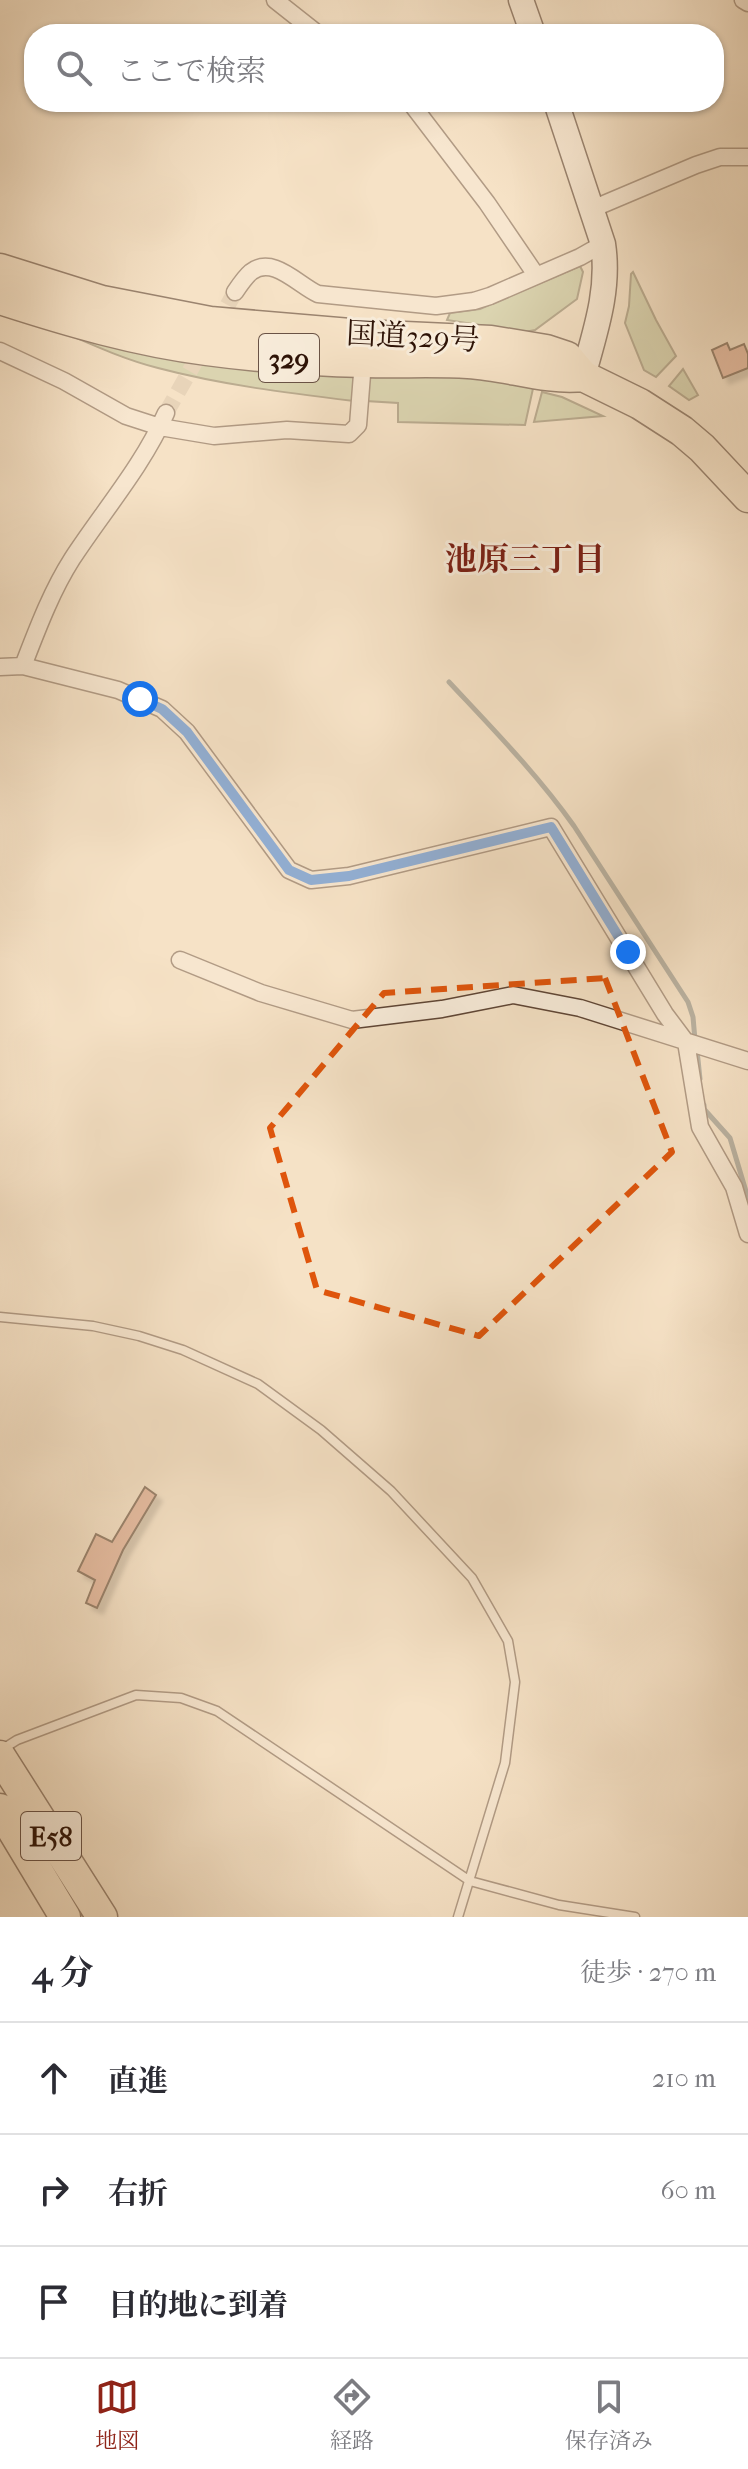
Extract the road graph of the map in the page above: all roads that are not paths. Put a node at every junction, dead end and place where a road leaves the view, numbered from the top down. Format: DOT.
graph roads {
  1 [pos="275,0"];
  2 [pos="524,2"];
  3 [pos="305,24"];
  4 [pos="530,24"];
  5 [pos="418,112"];
  6 [pos="559,112"];
  7 [pos="748,157"];
  8 [pos="592,209"];
  9 [pos="603,244"];
  10 [pos="0,269"];
  11 [pos="536,275"];
  12 [pos="235,292"];
  13 [pos="0,299"];
  14 [pos="436,306"];
  15 [pos="439,339"];
  16 [pos="0,351"];
  17 [pos="363,362"];
  18 [pos="583,376"];
  19 [pos="163,420"];
  20 [pos="748,497"];
  21 [pos="23,666"];
  22 [pos="0,667"];
  23 [pos="180,960"];
  24 [pos="687,1042"];
  25 [pos="748,1061"];
  26 [pos="748,1234"];
  27 [pos="0,1317"];
  28 [pos="6,1749"];
  29 [pos="0,1809"];
  30 [pos="470,1881"];
  31 [pos="65,1917"];
  32 [pos="102,1917"];
  33 [pos="458,1917"];
  34 [pos="635,1917"];
  1 -- 3 [label="street"];
  2 -- 4 [label="main road"];
  5 -- 11 [label="street"];
  6 -- 8 [label="main road"];
  7 -- 8 [label="street"];
  8 -- 9 [label="main road"];
  9 -- 11 [label="street"];
  9 -- 18 [label="main road"];
  10 -- 15 [label="highway, 国道329号 / 329"];
  11 -- 14 [label="street"];
  12 -- 14 [label="street"];
  13 -- 17 [label="highway, 国道329号 / 329"];
  14 -- 15 [label="street"];
  15 -- 18 [label="highway, 国道329号 / 329"];
  16 -- 19 [label="street"];
  17 -- 18 [label="highway, 国道329号 / 329"];
  17 -- 19 [label="street"];
  18 -- 20 [label="highway, 国道329号 / 329"];
  19 -- 21 [label="street"];
  21 -- 22 [label="street"];
  21 -- 24 [label="street"];
  23 -- 24 [label="street"];
  24 -- 25 [label="street"];
  24 -- 26 [label="street"];
  27 -- 30 [label="lane"];
  28 -- 30 [label="lane"];
  28 -- 32 [label="highway, E58"];
  29 -- 31 [label="highway, E58"];
  30 -- 33 [label="lane"];
  30 -- 34 [label="lane"];
}
